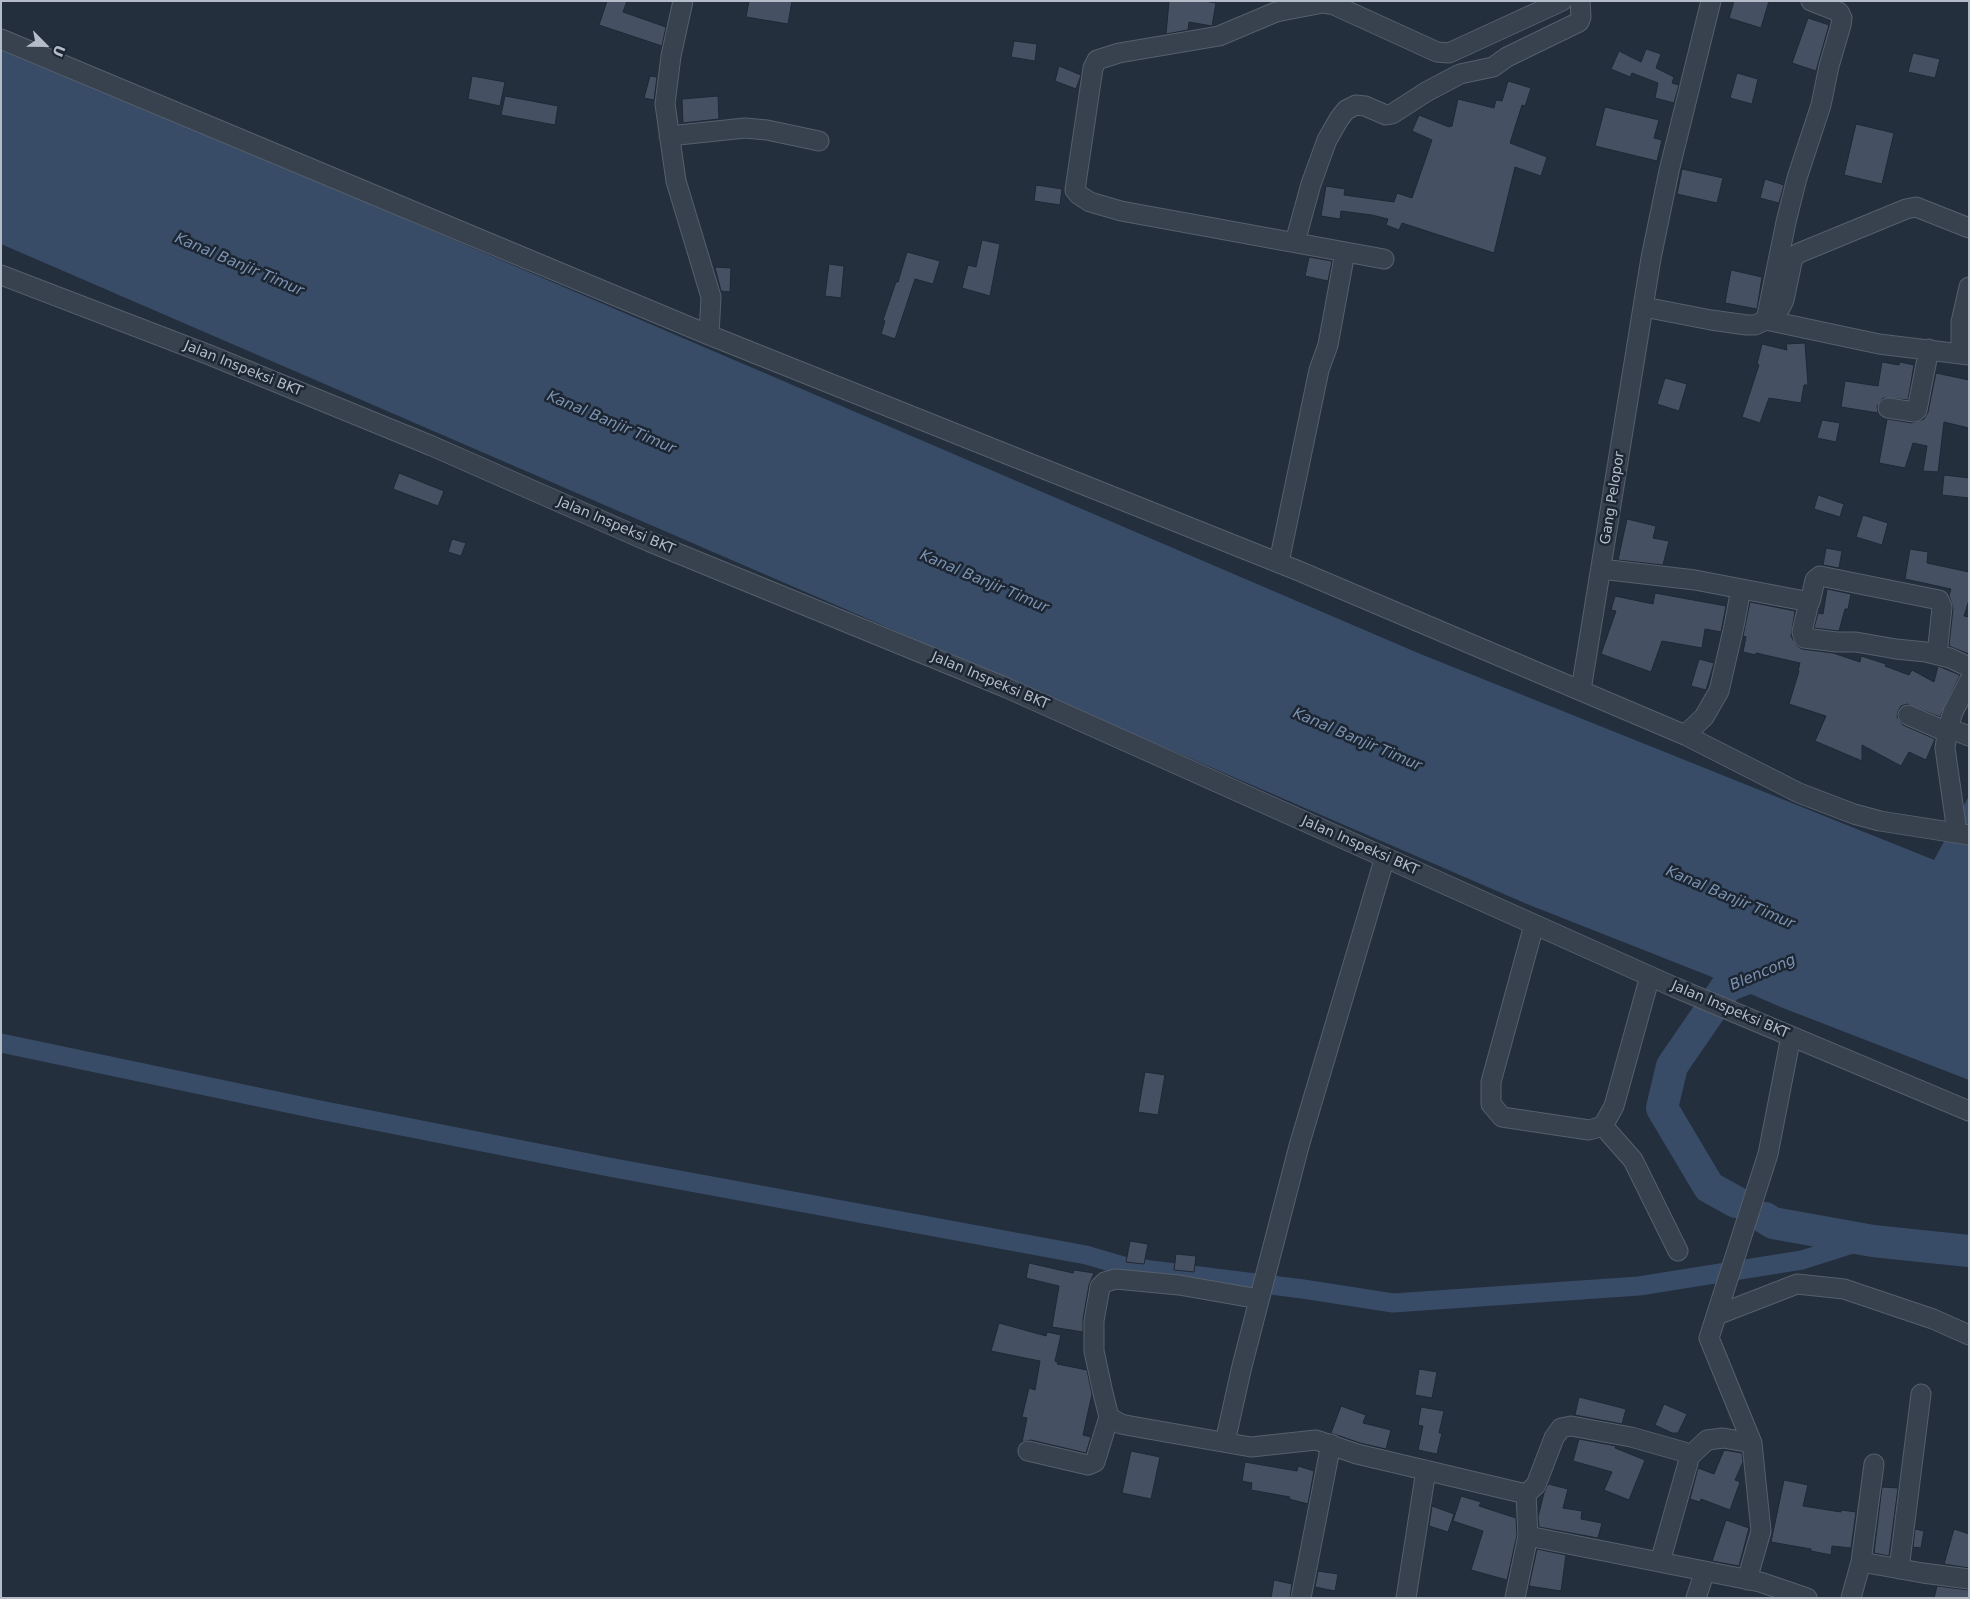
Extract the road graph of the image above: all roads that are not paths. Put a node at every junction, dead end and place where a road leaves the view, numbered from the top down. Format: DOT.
graph roads {
  1 [pos="683,1"];
  2 [pos="1562,1"];
  3 [pos="1580,1"];
  4 [pos="1711,1"];
  5 [pos="1811,1"];
  6 [pos="1323,2"];
  7 [pos="1,39"];
  8 [pos="669,136"];
  9 [pos="819,141"];
  10 [pos="1969,228"];
  11 [pos="1296,242"];
  12 [pos="1345,252"];
  13 [pos="1384,259"];
  14 [pos="1,275"];
  15 [pos="1969,287"];
  16 [pos="1644,307"];
  17 [pos="1767,316"];
  18 [pos="709,335"];
  19 [pos="1929,349"];
  20 [pos="1965,349"];
  21 [pos="1888,408"];
  22 [pos="1279,562"];
  23 [pos="1601,569"];
  24 [pos="1741,589"];
  25 [pos="1808,602"];
  26 [pos="1937,655"];
  27 [pos="1969,667"];
  28 [pos="1969,681"];
  29 [pos="1581,690"];
  30 [pos="1908,716"];
  31 [pos="1948,730"];
  32 [pos="1685,735"];
  33 [pos="1969,736"];
  34 [pos="1963,833"];
  35 [pos="1385,857"];
  36 [pos="1534,925"];
  37 [pos="1650,976"];
  38 [pos="1791,1036"];
  39 [pos="1969,1111"];
  40 [pos="1603,1126"];
  41 [pos="1678,1251"];
  42 [pos="1260,1295"];
  43 [pos="1717,1315"];
  44 [pos="1969,1336"];
  45 [pos="1922,1394"];
  46 [pos="1109,1417"];
  47 [pos="1225,1442"];
  48 [pos="1752,1443"];
  49 [pos="1331,1444"];
  50 [pos="1028,1451"];
  51 [pos="1688,1458"];
  52 [pos="1874,1464"];
  53 [pos="1426,1470"];
  54 [pos="1526,1494"];
  55 [pos="1528,1536"];
  56 [pos="1660,1562"];
  57 [pos="1861,1562"];
  58 [pos="1899,1569"];
  59 [pos="1705,1571"];
  60 [pos="1969,1579"];
  61 [pos="1747,1580"];
  62 [pos="1302,1598"];
  63 [pos="1406,1598"];
  64 [pos="1515,1598"];
  65 [pos="1696,1598"];
  66 [pos="1807,1598"];
  67 [pos="1851,1598"];
  1 -- 8 [label="street"];
  2 -- 6 [label="street"];
  3 -- 11 [label="street"];
  4 -- 16 [label="street, Gang Pelopor"];
  5 -- 17 [label="street"];
  6 -- 11 [label="street"];
  7 -- 18 [label="street"];
  8 -- 9 [label="street"];
  8 -- 18 [label="street"];
  10 -- 17 [label="street"];
  11 -- 12 [label="street"];
  12 -- 13 [label="street"];
  12 -- 22 [label="street"];
  14 -- 35 [label="street, Jalan Inspeksi BKT"];
  15 -- 20 [label="street"];
  16 -- 17 [label="street"];
  16 -- 23 [label="street, Gang Pelopor"];
  17 -- 19 [label="street"];
  18 -- 22 [label="street"];
  19 -- 20 [label="street"];
  19 -- 21 [label="street"];
  22 -- 29 [label="street"];
  23 -- 24 [label="street"];
  23 -- 29 [label="street, Gang Pelopor"];
  24 -- 25 [label="street"];
  24 -- 32 [label="street"];
  25 -- 26 [label="street"];
  25 -- 26 [label="street"];
  26 -- 27 [label="street"];
  28 -- 31 [label="street"];
  29 -- 32 [label="street"];
  30 -- 31 [label="street"];
  31 -- 33 [label="street"];
  31 -- 34 [label="street"];
  32 -- 34 [label="street"];
  35 -- 36 [label="street, Jalan Inspeksi BKT"];
  35 -- 42 [label="street"];
  36 -- 37 [label="street, Jalan Inspeksi BKT"];
  36 -- 40 [label="street"];
  37 -- 38 [label="street, Jalan Inspeksi BKT"];
  37 -- 40 [label="street"];
  38 -- 39 [label="street, Jalan Inspeksi BKT"];
  38 -- 43 [label="street"];
  40 -- 41 [label="street"];
  42 -- 46 [label="street"];
  42 -- 47 [label="street"];
  43 -- 44 [label="street"];
  43 -- 48 [label="street"];
  45 -- 58 [label="street"];
  46 -- 47 [label="street"];
  46 -- 50 [label="street"];
  47 -- 49 [label="street"];
  48 -- 51 [label="street"];
  48 -- 61 [label="street"];
  49 -- 53 [label="street"];
  49 -- 62 [label="street"];
  51 -- 54 [label="street"];
  51 -- 56 [label="street"];
  52 -- 57 [label="street"];
  53 -- 54 [label="street"];
  53 -- 63 [label="street"];
  54 -- 55 [label="street"];
  55 -- 56 [label="street"];
  55 -- 64 [label="street"];
  56 -- 59 [label="street"];
  57 -- 58 [label="street"];
  57 -- 67 [label="street"];
  58 -- 60 [label="street"];
  59 -- 61 [label="street"];
  59 -- 65 [label="street"];
  61 -- 66 [label="street"];
}
